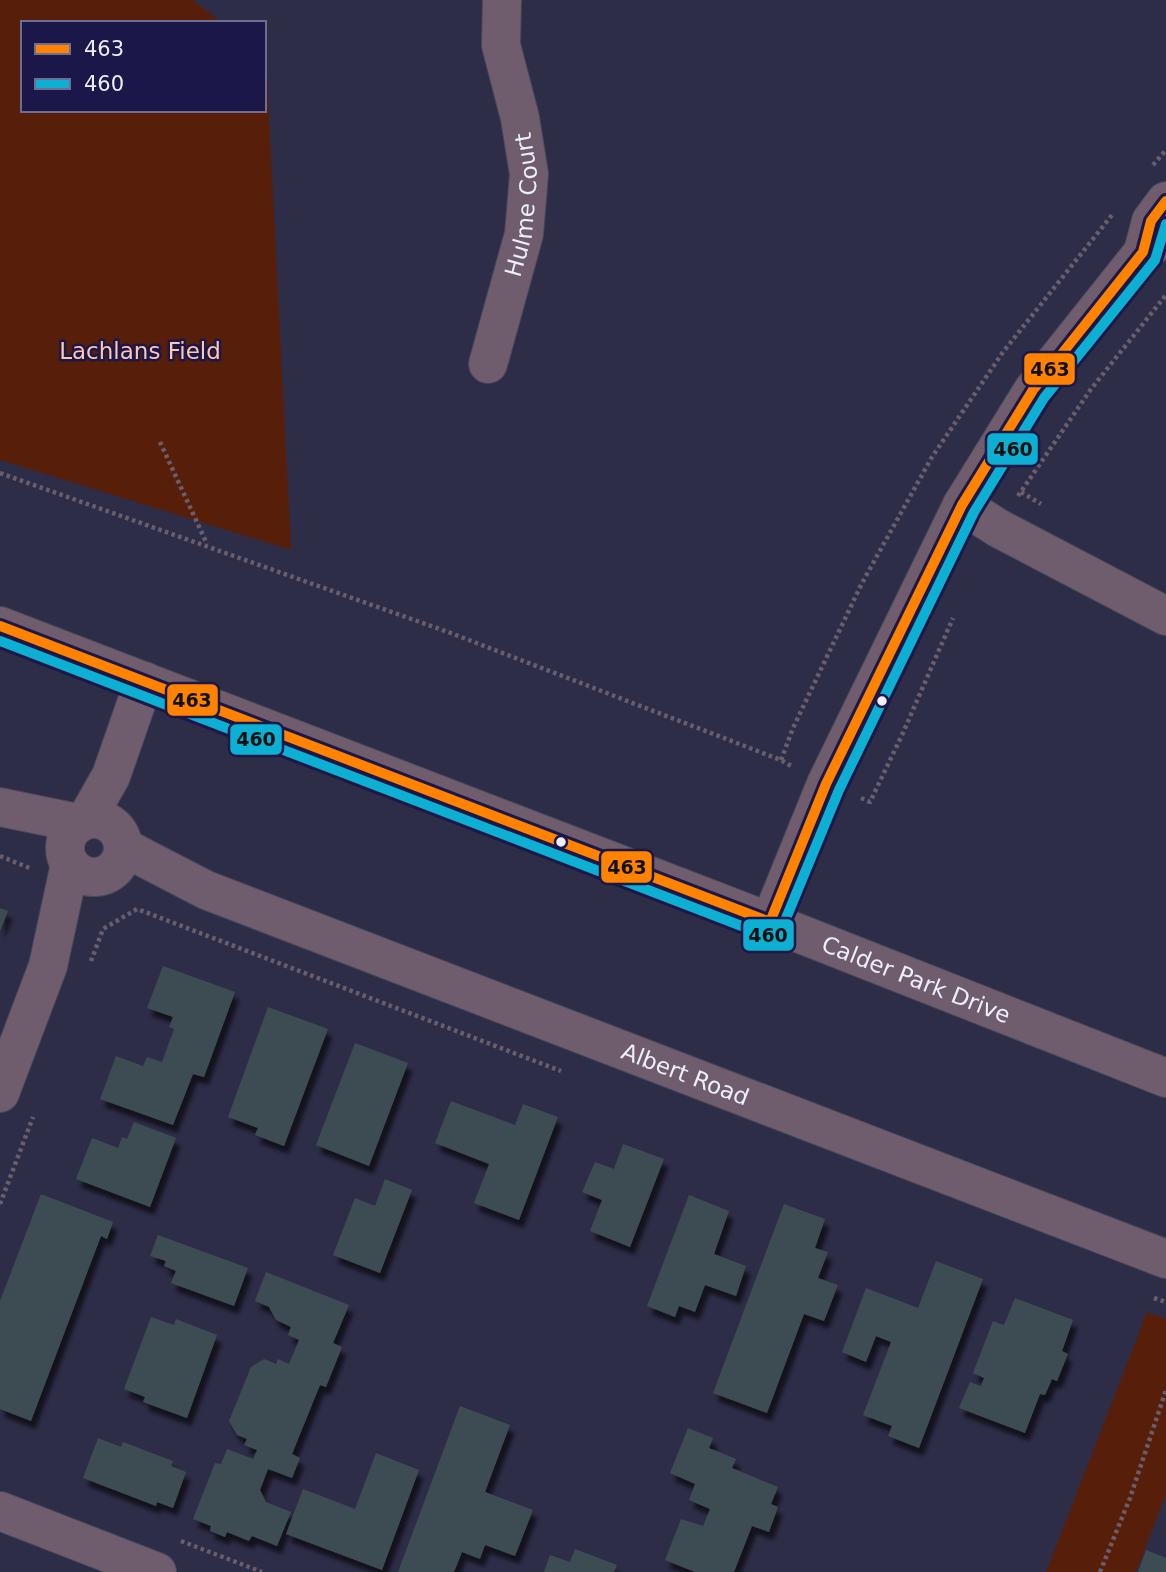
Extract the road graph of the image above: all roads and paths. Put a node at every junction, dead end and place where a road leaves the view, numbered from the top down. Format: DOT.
graph roads {
  1 [pos="502,0"];
  2 [pos="1166,201"];
  3 [pos="1154,244"];
  4 [pos="1166,295"];
  5 [pos="488,365"];
  6 [pos="160,442"];
  7 [pos="0,473"];
  8 [pos="1021,492"];
  9 [pos="962,505"];
  10 [pos="208,545"];
  11 [pos="958,608"];
  12 [pos="1166,616"];
  13 [pos="0,626"];
  14 [pos="154,685"];
  15 [pos="826,783"];
  16 [pos="0,807"];
  17 [pos="0,816"];
  18 [pos="94,849"];
  19 [pos="770,922"];
  20 [pos="89,966"];
  21 [pos="567,1073"];
  22 [pos="1166,1078"];
  23 [pos="0,1093"];
  24 [pos="33,1116"];
  25 [pos="0,1204"];
  26 [pos="1166,1259"];
  27 [pos="1153,1297"];
  28 [pos="1166,1302"];
  29 [pos="1166,1390"];
  30 [pos="0,1511"];
  31 [pos="157,1572"];
  32 [pos="1100,1572"];
  1 -- 5 [label="street, Hulme Court"];
  2 -- 3 [label="street"];
  3 -- 9 [label="street"];
  4 -- 8 [label="path"];
  6 -- 10 [label="path"];
  7 -- 10 [label="path"];
  9 -- 12 [label="street"];
  9 -- 15 [label="street"];
  10 -- 15 [label="path"];
  11 -- 15 [label="path"];
  13 -- 14 [label="street, Calder Park Drive"];
  14 -- 18 [label="street"];
  14 -- 19 [label="street, Calder Park Drive"];
  15 -- 19 [label="street"];
  16 -- 18 [label="street, Albert Road"];
  17 -- 18 [label="street, Albert Road"];
  18 -- 23 [label="street"];
  18 -- 26 [label="street, Albert Road"];
  19 -- 22 [label="street, Calder Park Drive"];
  20 -- 21 [label="path"];
  24 -- 25 [label="path"];
  27 -- 28 [label="path"];
  29 -- 32 [label="path"];
  30 -- 31 [label="street"];
}
